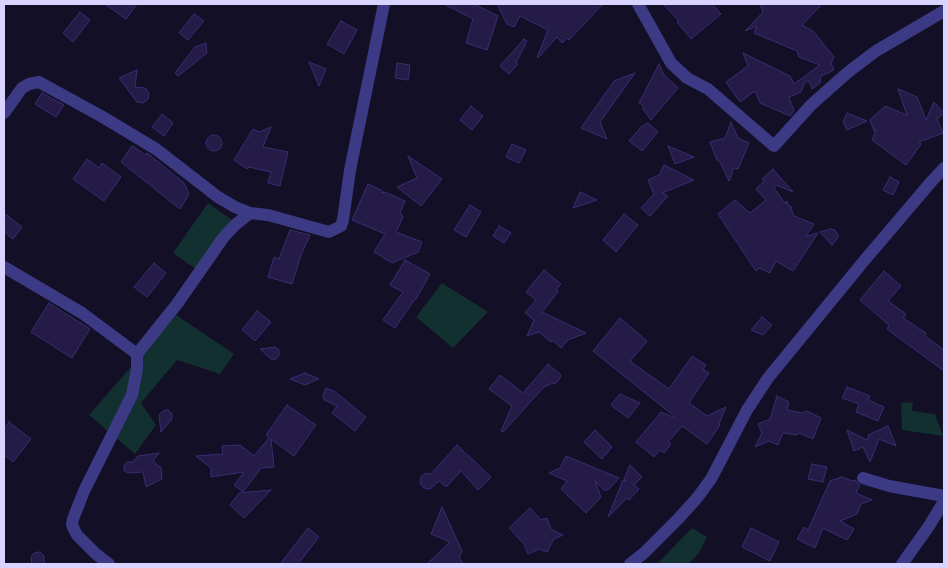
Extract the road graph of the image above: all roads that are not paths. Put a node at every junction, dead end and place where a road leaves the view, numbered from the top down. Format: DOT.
graph roads {
  1 [pos="384,4"];
  2 [pos="638,4"];
  3 [pos="944,11"];
  4 [pos="4,113"];
  5 [pos="944,168"];
  6 [pos="250,213"];
  7 [pos="4,266"];
  8 [pos="137,354"];
  9 [pos="862,478"];
  10 [pos="944,496"];
  11 [pos="944,501"];
  12 [pos="109,564"];
  13 [pos="630,564"];
  14 [pos="902,564"];
  1 -- 6 [label="street"];
  2 -- 3 [label="street"];
  4 -- 6 [label="street"];
  5 -- 13 [label="street"];
  6 -- 8 [label="street"];
  7 -- 8 [label="street"];
  8 -- 12 [label="street"];
  9 -- 10 [label="street"];
  11 -- 14 [label="street"];
}
